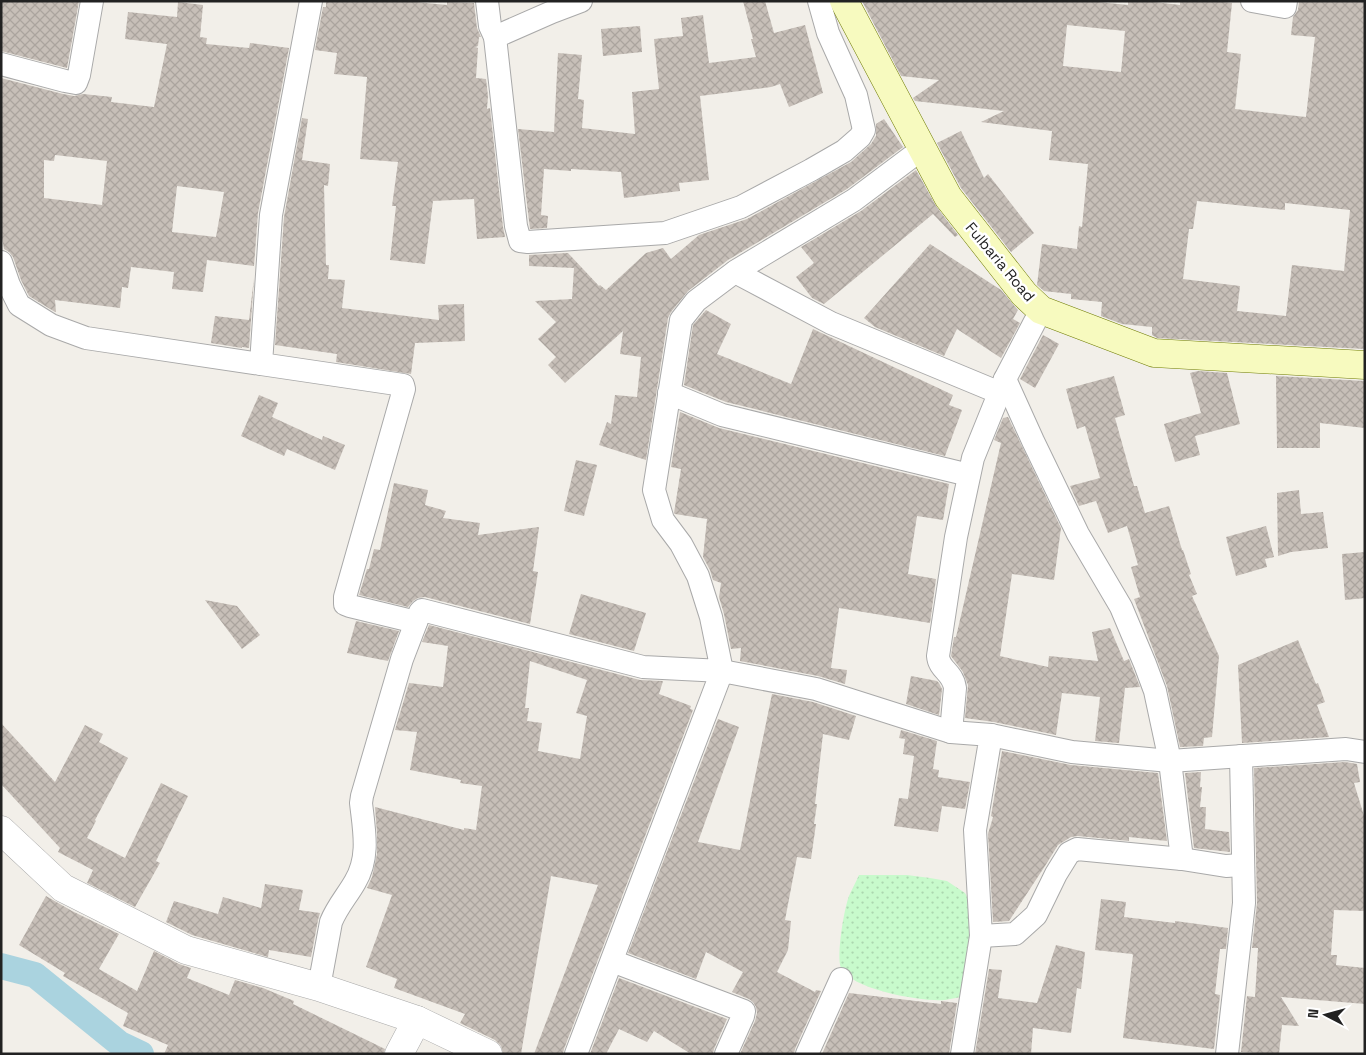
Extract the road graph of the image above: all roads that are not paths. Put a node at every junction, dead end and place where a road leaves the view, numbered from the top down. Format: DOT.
graph roads {
  1 [pos="92,1"];
  2 [pos="311,1"];
  3 [pos="488,1"];
  4 [pos="581,1"];
  5 [pos="818,1"];
  6 [pos="844,1"];
  7 [pos="1252,1"];
  8 [pos="1286,1"];
  9 [pos="496,37"];
  10 [pos="1,64"];
  11 [pos="922,149"];
  12 [pos="1,262"];
  13 [pos="736,272"];
  14 [pos="1041,310"];
  15 [pos="261,364"];
  16 [pos="1365,365"];
  17 [pos="1003,386"];
  18 [pos="669,393"];
  19 [pos="970,475"];
  20 [pos="416,622"];
  21 [pos="722,671"];
  22 [pos="951,732"];
  23 [pos="991,735"];
  24 [pos="1365,752"];
  25 [pos="1241,756"];
  26 [pos="1170,761"];
  27 [pos="1,830"];
  28 [pos="1182,859"];
  29 [pos="1243,865"];
  30 [pos="981,936"];
  31 [pos="612,961"];
  32 [pos="841,979"];
  33 [pos="319,987"];
  34 [pos="417,1020"];
  35 [pos="399,1054"];
  36 [pos="488,1054"];
  37 [pos="576,1054"];
  38 [pos="726,1054"];
  39 [pos="807,1054"];
  40 [pos="962,1054"];
  41 [pos="1227,1054"];
  1 -- 10 [label="street"];
  2 -- 15 [label="street"];
  3 -- 9 [label="street"];
  4 -- 9 [label="street"];
  5 -- 9 [label="street"];
  6 -- 11 [label="main road, Fulbaria Road"];
  7 -- 8 [label="street"];
  11 -- 13 [label="street"];
  11 -- 14 [label="main road, Fulbaria Road"];
  12 -- 15 [label="street"];
  13 -- 17 [label="street"];
  13 -- 18 [label="street"];
  14 -- 16 [label="main road, Fulbaria Road"];
  14 -- 17 [label="street"];
  15 -- 20 [label="street"];
  17 -- 19 [label="street"];
  17 -- 26 [label="street"];
  18 -- 19 [label="street"];
  18 -- 21 [label="street"];
  19 -- 22 [label="street"];
  20 -- 21 [label="street"];
  20 -- 33 [label="street"];
  21 -- 22 [label="street"];
  21 -- 31 [label="street"];
  22 -- 23 [label="street"];
  23 -- 26 [label="street"];
  23 -- 30 [label="street"];
  24 -- 25 [label="street"];
  25 -- 26 [label="street"];
  25 -- 29 [label="street"];
  26 -- 28 [label="street"];
  27 -- 33 [label="street"];
  28 -- 29 [label="street"];
  28 -- 30 [label="street"];
  29 -- 41 [label="street"];
  30 -- 40 [label="street"];
  31 -- 37 [label="street"];
  31 -- 38 [label="street"];
  32 -- 39 [label="street"];
  33 -- 34 [label="street"];
  34 -- 35 [label="street"];
  34 -- 36 [label="street"];
}
